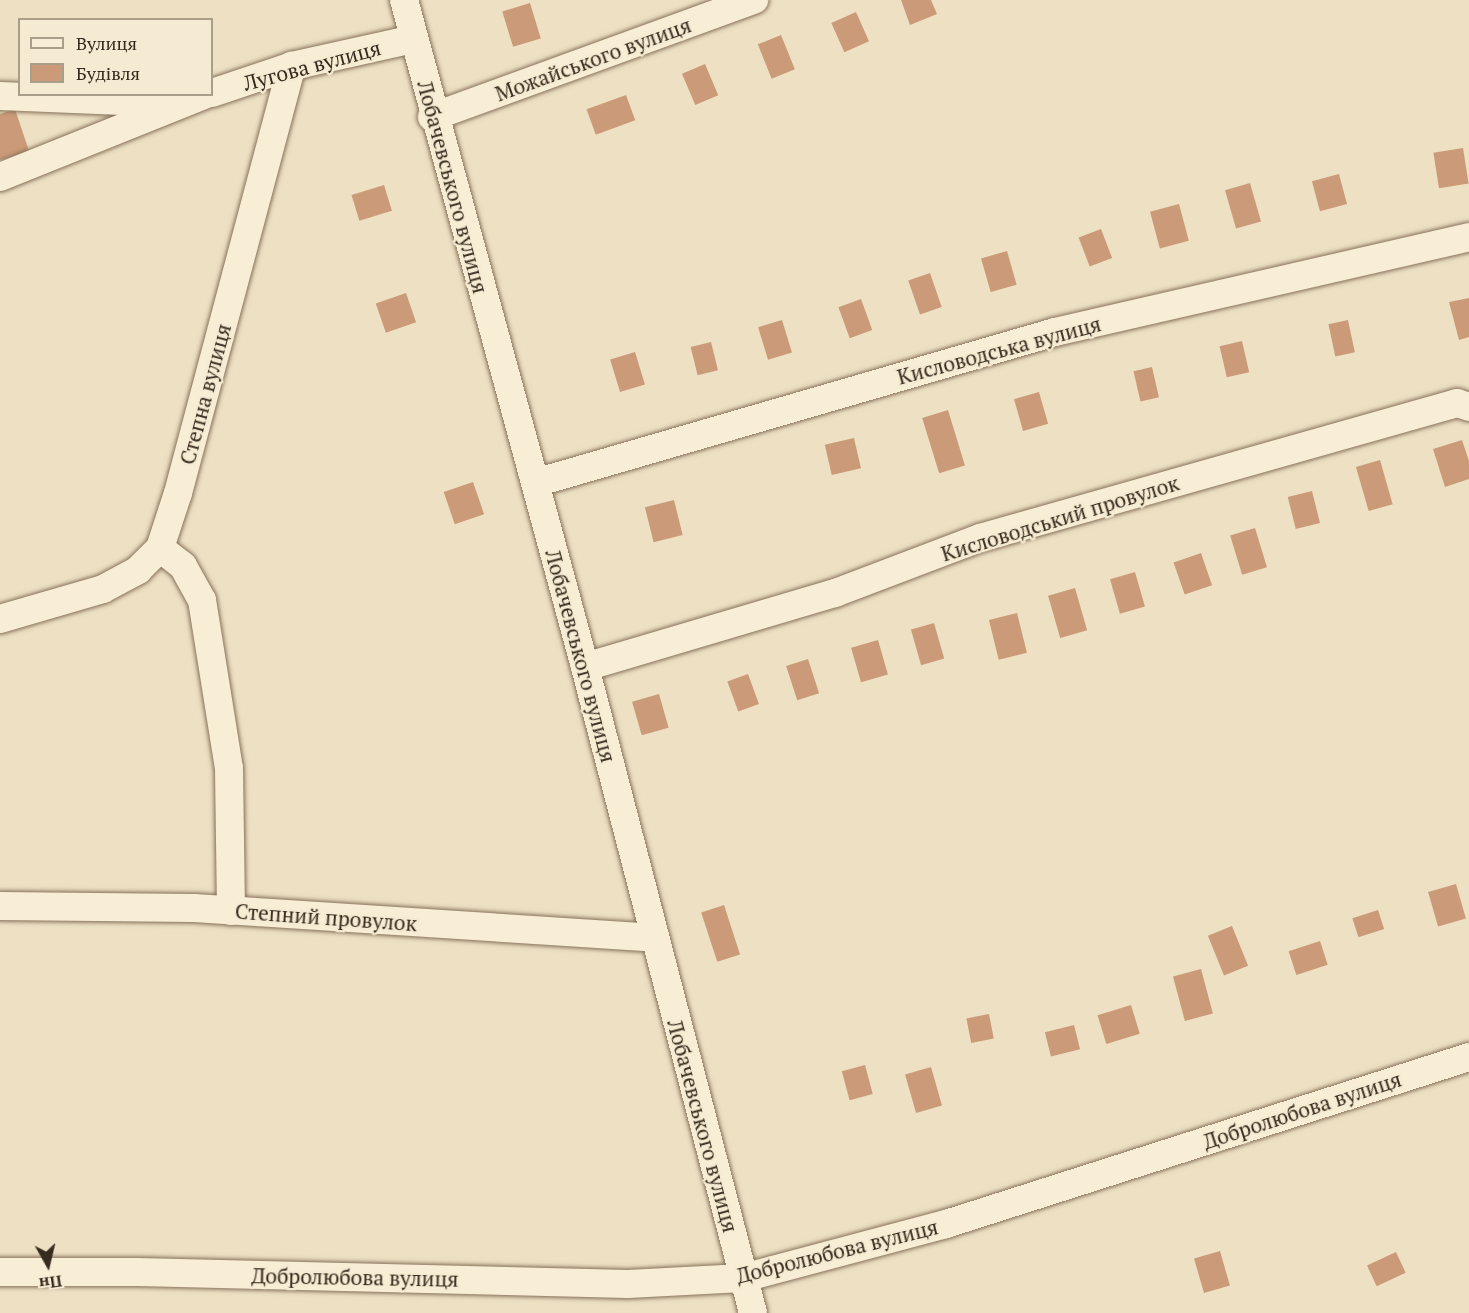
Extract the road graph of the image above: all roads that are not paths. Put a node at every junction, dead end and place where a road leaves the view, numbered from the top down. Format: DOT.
graph roads {
  1 [pos="404,0"];
  2 [pos="754,0"];
  3 [pos="414,39"];
  4 [pos="292,66"];
  5 [pos="213,93"];
  6 [pos="0,96"];
  7 [pos="200,96"];
  8 [pos="180,103"];
  9 [pos="432,117"];
  10 [pos="0,177"];
  11 [pos="1469,237"];
  12 [pos="1469,407"];
  13 [pos="535,483"];
  14 [pos="160,548"];
  15 [pos="0,618"];
  16 [pos="585,667"];
  17 [pos="0,906"];
  18 [pos="231,910"];
  19 [pos="652,938"];
  20 [pos="1469,1057"];
  21 [pos="0,1272"];
  22 [pos="743,1278"];
  23 [pos="753,1313"];
  1 -- 3 [label="street, Лобачевського вулиця"];
  2 -- 9 [label="street, Можайського вулиця"];
  3 -- 4 [label="street, Лугова вулиця"];
  3 -- 9 [label="street, Лобачевського вулиця"];
  4 -- 5 [label="street, Лугова вулиця"];
  4 -- 14 [label="street, Степна вулиця"];
  6 -- 8 [label="street"];
  7 -- 8 [label="street"];
  8 -- 10 [label="street"];
  9 -- 13 [label="street, Лобачевського вулиця"];
  11 -- 13 [label="street, Кисловодська вулиця"];
  12 -- 16 [label="street, Кисловодський провулок"];
  13 -- 16 [label="street, Лобачевського вулиця"];
  14 -- 15 [label="street, Степна вулиця"];
  14 -- 18 [label="street"];
  16 -- 19 [label="street, Лобачевського вулиця"];
  17 -- 18 [label="street, Степний провулок"];
  18 -- 19 [label="street, Степний провулок"];
  19 -- 22 [label="street, Лобачевського вулиця"];
  20 -- 22 [label="street, Добролюбова вулиця"];
  21 -- 22 [label="street, Добролюбова вулиця"];
  22 -- 23 [label="street, Лобачевського вулиця"];
}
